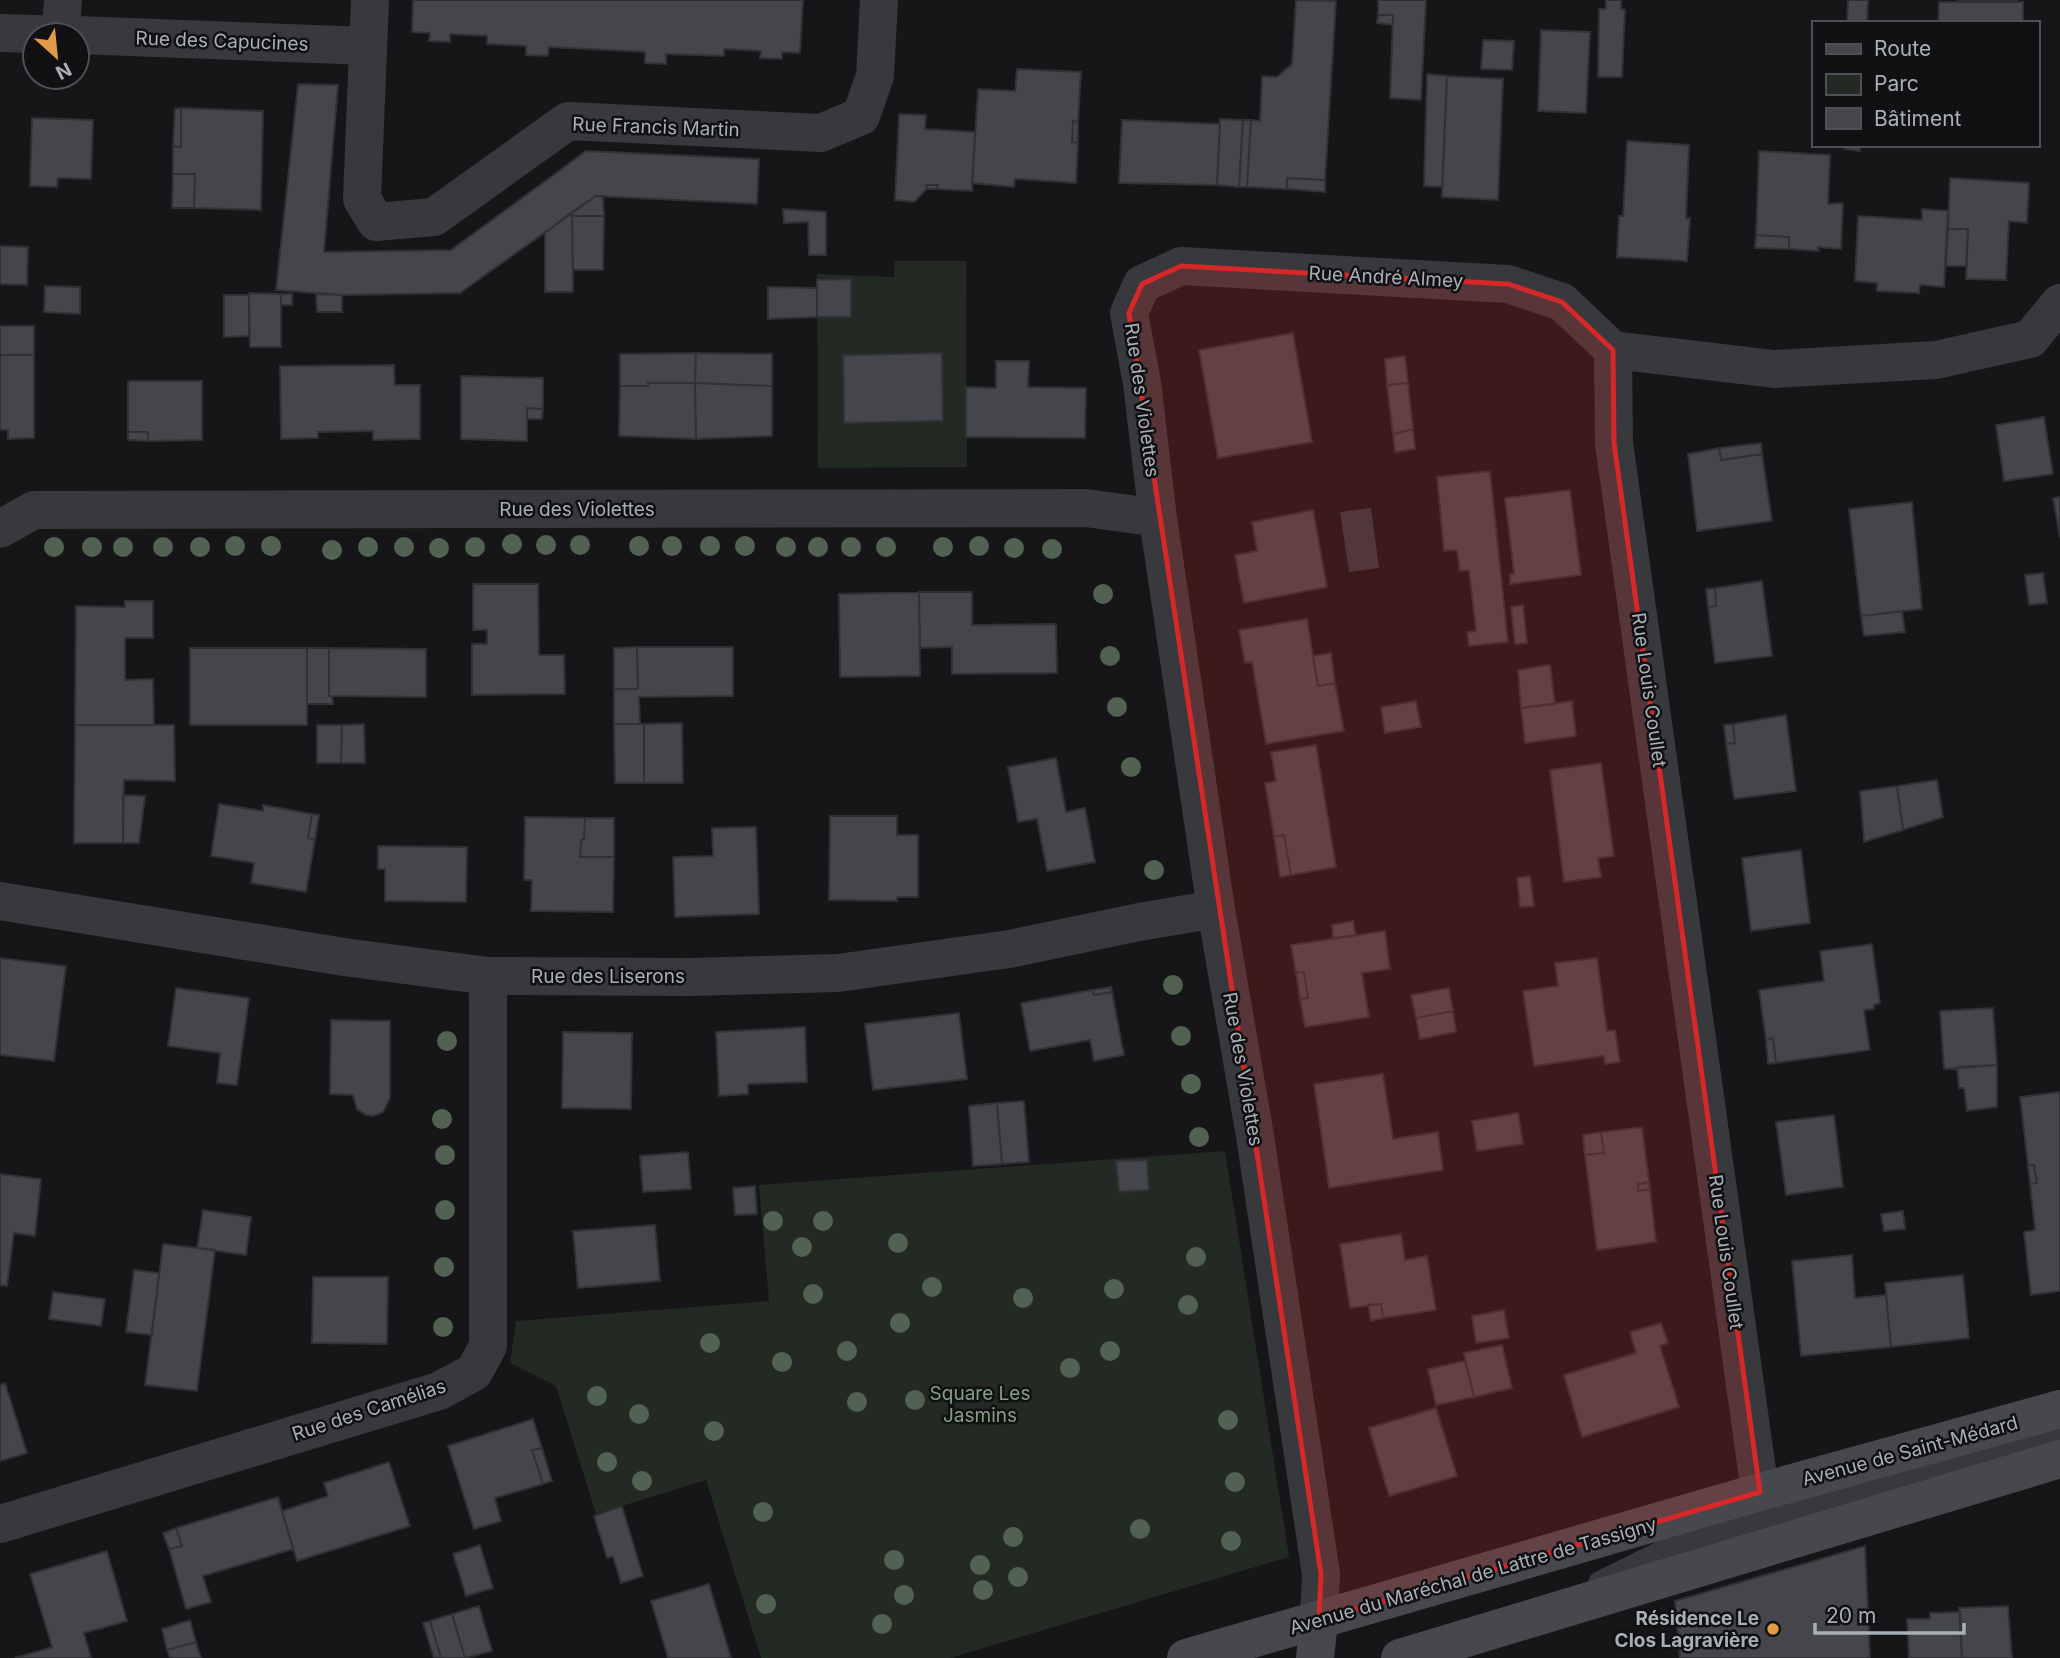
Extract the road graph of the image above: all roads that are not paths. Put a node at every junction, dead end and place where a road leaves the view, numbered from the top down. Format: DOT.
graph roads {
  1 [pos="63,0"];
  2 [pos="370,0"];
  3 [pos="879,0"];
  4 [pos="61,21"];
  5 [pos="0,33"];
  6 [pos="21,34"];
  7 [pos="91,36"];
  8 [pos="368,47"];
  9 [pos="1142,284"];
  10 [pos="2060,303"];
  11 [pos="1613,350"];
  12 [pos="1158,518"];
  13 [pos="0,529"];
  14 [pos="0,901"];
  15 [pos="1216,909"];
  16 [pos="488,976"];
  17 [pos="2060,1409"];
  18 [pos="2060,1429"];
  19 [pos="2060,1459"];
  20 [pos="1766,1519"];
  21 [pos="0,1524"];
  22 [pos="1319,1620"];
  23 [pos="1186,1658"];
  24 [pos="1315,1658"];
  25 [pos="1400,1658"];
  1 -- 4 [label="street"];
  2 -- 8 [label="street, Rue Francis Martin"];
  3 -- 8 [label="street, Rue Francis Martin"];
  5 -- 6 [label="street"];
  7 -- 8 [label="street, Rue des Capucines"];
  9 -- 11 [label="street, Rue André Almey"];
  9 -- 12 [label="street, Rue des Violettes"];
  10 -- 11 [label="street"];
  11 -- 20 [label="street, Rue Louis Coullet"];
  12 -- 13 [label="street, Rue des Violettes"];
  12 -- 15 [label="street, Rue des Violettes"];
  14 -- 16 [label="street, Rue des Liserons"];
  15 -- 16 [label="street, Rue des Liserons"];
  15 -- 22 [label="street, Rue des Violettes"];
  16 -- 21 [label="street, Rue des Camélias"];
  17 -- 20 [label="main road, Avenue de Saint-Médard"];
  18 -- 20 [label="lane, Avenue de Saint-Médard"];
  19 -- 20 [label="main road"];
  20 -- 22 [label="main road, Avenue du Maréchal de Lattre de Tassigny"];
  20 -- 25 [label="main road"];
  22 -- 23 [label="main road, Avenue du Maréchal de Lattre de Tassigny"];
  22 -- 24 [label="main road"];
}
